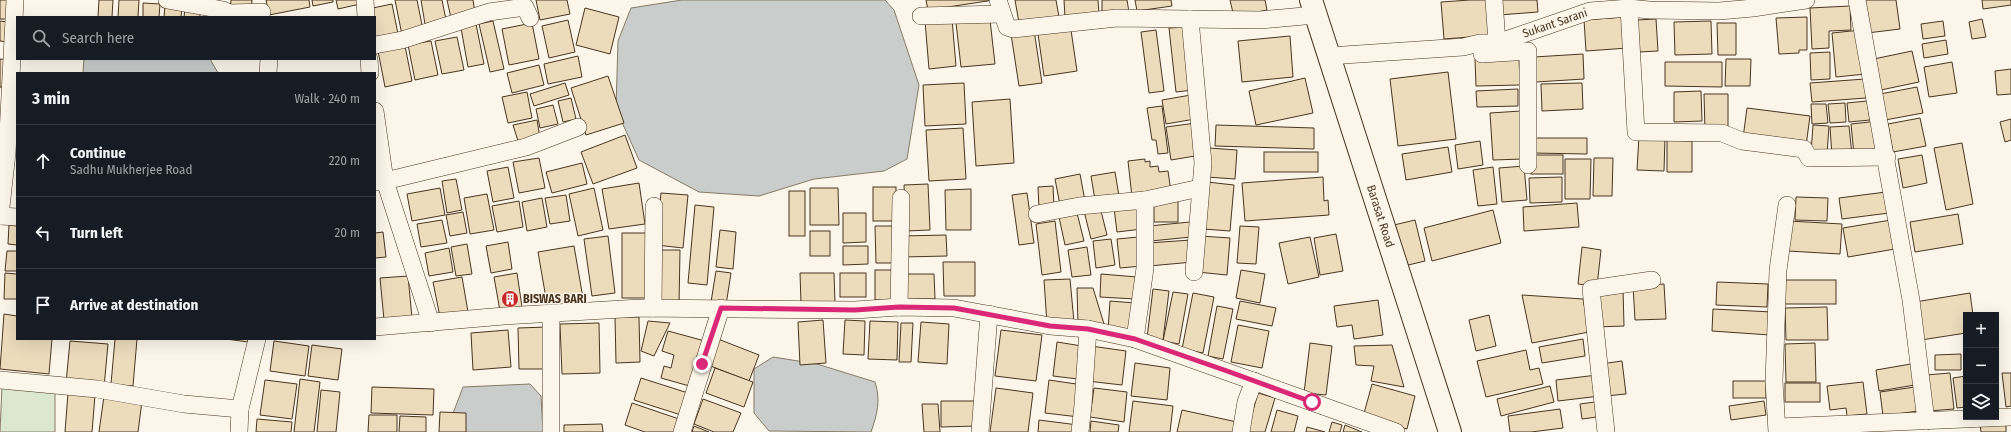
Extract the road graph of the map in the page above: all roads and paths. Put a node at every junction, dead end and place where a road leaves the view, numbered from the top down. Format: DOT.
graph roads {
  1 [pos="15,0"];
  2 [pos="167,0"];
  3 [pos="365,0"];
  4 [pos="1494,0"];
  5 [pos="1806,0"];
  6 [pos="1857,0"];
  7 [pos="1753,4"];
  8 [pos="1000,7"];
  9 [pos="1313,7"];
  10 [pos="1629,8"];
  11 [pos="262,10"];
  12 [pos="366,16"];
  13 [pos="921,16"];
  14 [pos="530,18"];
  15 [pos="1190,19"];
  16 [pos="1480,43"];
  17 [pos="1497,43"];
  18 [pos="376,45"];
  19 [pos="7,47"];
  20 [pos="1329,56"];
  21 [pos="269,60"];
  22 [pos="369,60"];
  23 [pos="268,72"];
  24 [pos="370,72"];
  25 [pos="376,125"];
  26 [pos="578,127"];
  27 [pos="1887,157"];
  28 [pos="1528,165"];
  29 [pos="380,182"];
  30 [pos="1200,188"];
  31 [pos="901,198"];
  32 [pos="1145,200"];
  33 [pos="1788,205"];
  34 [pos="654,206"];
  35 [pos="1038,214"];
  36 [pos="0,216"];
  37 [pos="16,217"];
  38 [pos="1194,272"];
  39 [pos="1652,280"];
  40 [pos="899,307"];
  41 [pos="653,308"];
  42 [pos="721,308"];
  43 [pos="551,314"];
  44 [pos="990,314"];
  45 [pos="431,323"];
  46 [pos="376,328"];
  47 [pos="1088,329"];
  48 [pos="1135,339"];
  49 [pos="257,340"];
  50 [pos="0,380"];
  51 [pos="1254,381"];
  52 [pos="240,409"];
  53 [pos="2011,417"];
  54 [pos="1926,421"];
  55 [pos="1778,429"];
  56 [pos="239,432"];
  57 [pos="551,432"];
  58 [pos="682,432"];
  59 [pos="980,432"];
  60 [pos="1080,432"];
  61 [pos="1241,432"];
  62 [pos="1396,432"];
  63 [pos="1450,432"];
  64 [pos="1606,432"];
  1 -- 19 [label="street"];
  2 -- 11 [label="street"];
  3 -- 12 [label="street"];
  4 -- 17 [label="street"];
  5 -- 7 [label="street, Sukant Sarani"];
  6 -- 27 [label="street"];
  7 -- 10 [label="street, Sukant Sarani"];
  8 -- 13 [label="street"];
  8 -- 15 [label="street"];
  9 -- 15 [label="street"];
  9 -- 20 [label="main road, Barasat Road"];
  10 -- 17 [label="street, Sukant Sarani"];
  10 -- 27 [label="street"];
  14 -- 18 [label="street"];
  15 -- 30 [label="street"];
  16 -- 17 [label="street, Sukant Sarani"];
  16 -- 20 [label="street, Sukant Sarani"];
  16 -- 28 [label="street"];
  19 -- 36 [label="street"];
  20 -- 63 [label="main road, Barasat Road"];
  21 -- 23 [label="street"];
  22 -- 24 [label="street"];
  25 -- 29 [label="street"];
  26 -- 29 [label="street"];
  27 -- 54 [label="street"];
  29 -- 45 [label="street"];
  30 -- 32 [label="street"];
  30 -- 38 [label="street"];
  31 -- 40 [label="street"];
  32 -- 35 [label="street"];
  32 -- 48 [label="street"];
  33 -- 55 [label="street"];
  34 -- 41 [label="street"];
  36 -- 37 [label="street"];
  39 -- 64 [label="street"];
  40 -- 42 [label="street"];
  40 -- 44 [label="street"];
  41 -- 42 [label="street"];
  41 -- 43 [label="street"];
  42 -- 58 [label="street"];
  43 -- 45 [label="street"];
  43 -- 57 [label="street"];
  44 -- 47 [label="street"];
  44 -- 59 [label="street"];
  45 -- 46 [label="street"];
  47 -- 48 [label="street"];
  47 -- 60 [label="street"];
  48 -- 51 [label="street"];
  49 -- 52 [label="street"];
  50 -- 52 [label="street"];
  51 -- 61 [label="street"];
  51 -- 62 [label="street"];
  52 -- 56 [label="street"];
  53 -- 54 [label="street"];
  54 -- 55 [label="street"];
}
